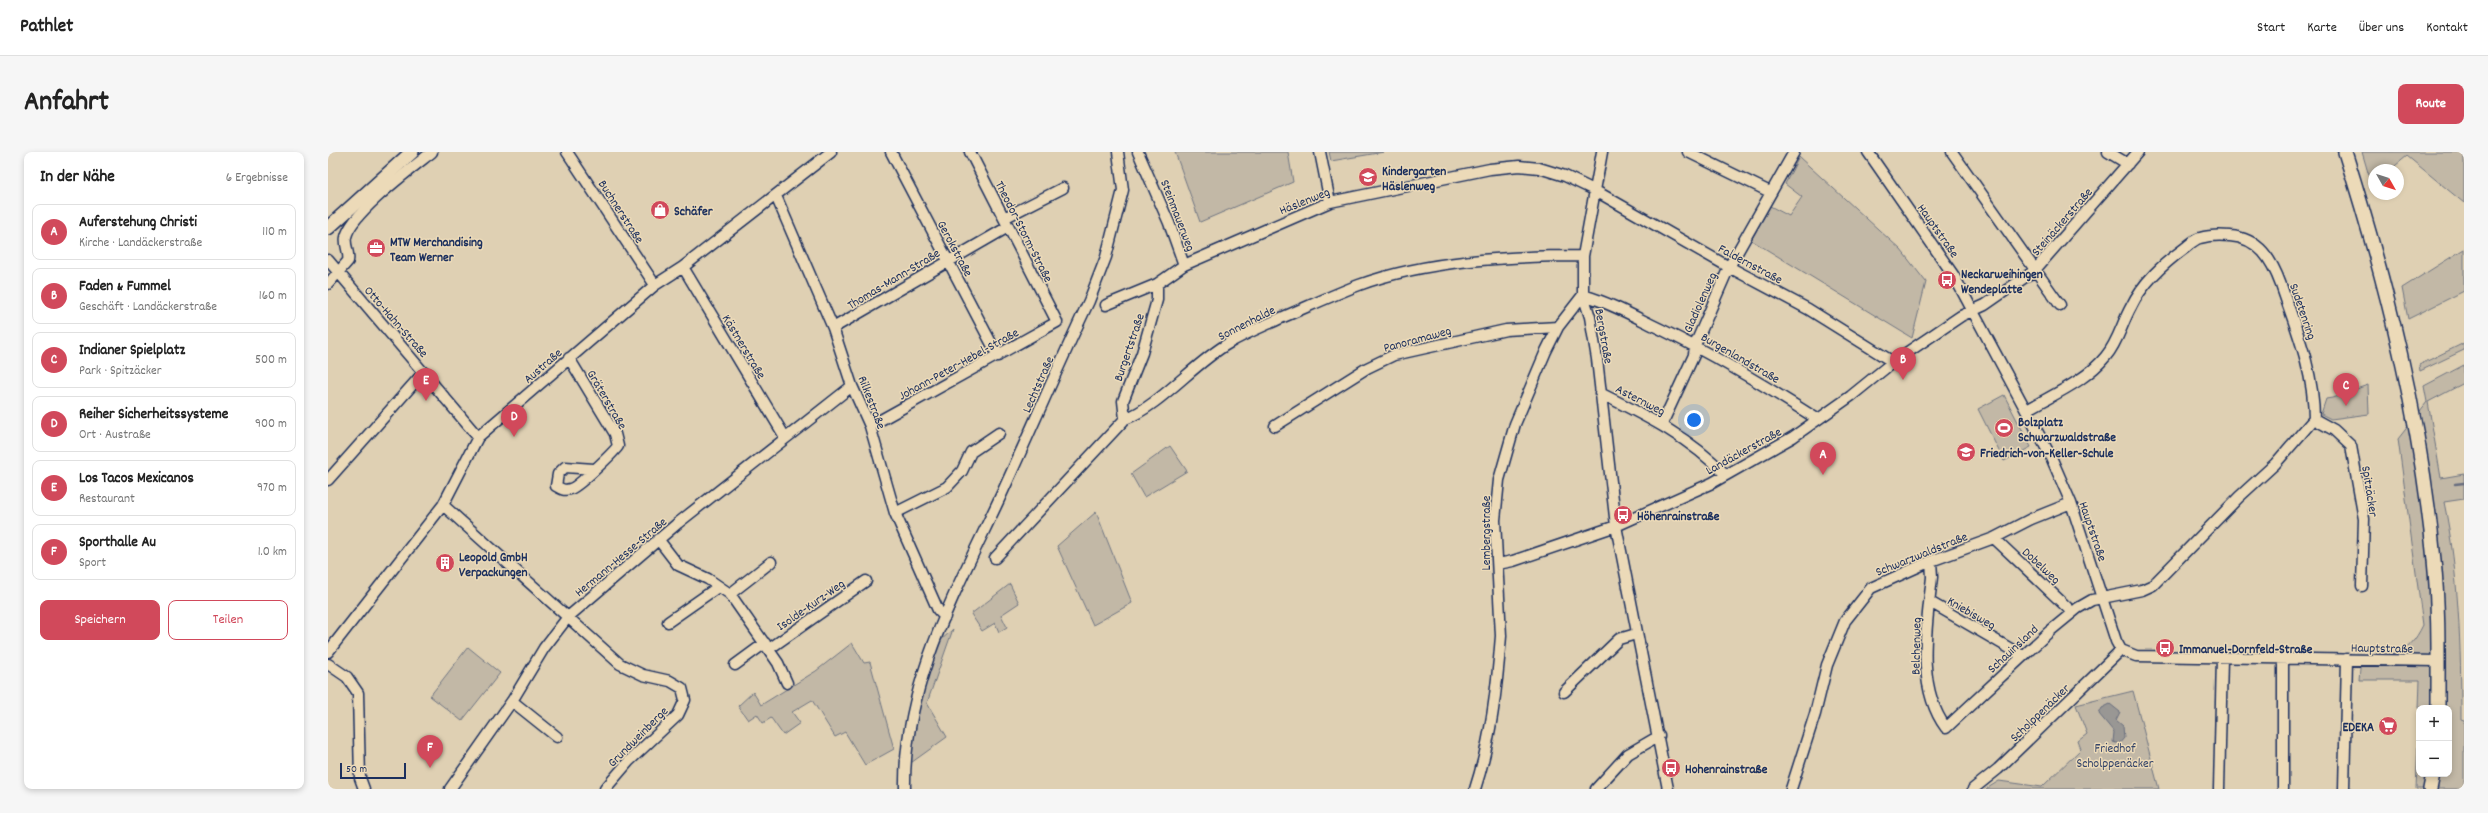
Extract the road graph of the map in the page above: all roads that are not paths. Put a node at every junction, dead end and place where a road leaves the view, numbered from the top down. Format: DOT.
graph roads {
  1 [pos="412,152"];
  2 [pos="432,152"];
  3 [pos="567,152"];
  4 [pos="831,152"];
  5 [pos="891,152"];
  6 [pos="970,152"];
  7 [pos="1118,152"];
  8 [pos="1138,152"];
  9 [pos="1320,152"];
  10 [pos="1602,152"];
  11 [pos="1688,152"];
  12 [pos="1794,152"];
  13 [pos="1868,152"];
  14 [pos="1952,152"];
  15 [pos="2108,152"];
  16 [pos="2138,152"];
  17 [pos="2345,152"];
  18 [pos="2128,164"];
  19 [pos="1063,188"];
  20 [pos="1594,190"];
  21 [pos="1770,192"];
  22 [pos="776,196"];
  23 [pos="1330,202"];
  24 [pos="1006,223"];
  25 [pos="328,228"];
  26 [pos="1583,256"];
  27 [pos="328,260"];
  28 [pos="947,260"];
  29 [pos="1184,266"];
  30 [pos="683,267"];
  31 [pos="1729,267"];
  32 [pos="2034,271"];
  33 [pos="339,273"];
  34 [pos="328,284"];
  35 [pos="1157,284"];
  36 [pos="655,285"];
  37 [pos="1583,295"];
  38 [pos="1106,305"];
  39 [pos="2060,305"];
  40 [pos="1974,310"];
  41 [pos="1057,322"];
  42 [pos="1558,327"];
  43 [pos="833,328"];
  44 [pos="1695,345"];
  45 [pos="998,356"];
  46 [pos="569,358"];
  47 [pos="1893,362"];
  48 [pos="424,372"];
  49 [pos="852,386"];
  50 [pos="1600,393"];
  51 [pos="2027,410"];
  52 [pos="1125,419"];
  53 [pos="1818,419"];
  54 [pos="2314,419"];
  55 [pos="1662,424"];
  56 [pos="870,426"];
  57 [pos="1275,426"];
  58 [pos="999,433"];
  59 [pos="478,437"];
  60 [pos="784,437"];
  61 [pos="594,469"];
  62 [pos="1726,474"];
  63 [pos="328,480"];
  64 [pos="2071,503"];
  65 [pos="443,505"];
  66 [pos="895,513"];
  67 [pos="1616,526"];
  68 [pos="1994,538"];
  69 [pos="658,539"];
  70 [pos="995,558"];
  71 [pos="1931,561"];
  72 [pos="771,562"];
  73 [pos="1498,564"];
  74 [pos="866,581"];
  75 [pos="2362,586"];
  76 [pos="718,587"];
  77 [pos="730,594"];
  78 [pos="2102,598"];
  79 [pos="1930,602"];
  80 [pos="2072,612"];
  81 [pos="568,617"];
  82 [pos="945,617"];
  83 [pos="668,622"];
  84 [pos="1636,634"];
  85 [pos="767,646"];
  86 [pos="2121,650"];
  87 [pos="328,652"];
  88 [pos="2023,656"];
  89 [pos="2222,658"];
  90 [pos="2284,659"];
  91 [pos="2347,659"];
  92 [pos="2438,661"];
  93 [pos="328,664"];
  94 [pos="735,665"];
  95 [pos="787,683"];
  96 [pos="1564,692"];
  97 [pos="512,701"];
  98 [pos="2438,705"];
  99 [pos="1946,728"];
  100 [pos="1659,736"];
  101 [pos="557,737"];
  102 [pos="2432,777"];
  103 [pos="364,789"];
  104 [pos="450,789"];
  105 [pos="605,789"];
  106 [pos="905,789"];
  107 [pos="1475,789"];
  108 [pos="1596,789"];
  109 [pos="1668,789"];
  110 [pos="1791,789"];
  111 [pos="1973,789"];
  112 [pos="2219,789"];
  113 [pos="2283,789"];
  114 [pos="2344,789"];
  115 [pos="2430,789"];
  1 -- 25 [label="main road"];
  2 -- 33 [label="street"];
  3 -- 36 [label="street, Buchnerstraße"];
  4 -- 22 [label="street, Austraße"];
  5 -- 28 [label="street, Gerokstraße"];
  6 -- 24 [label="street, Theodor-Storm-Straße"];
  7 -- 82 [label="street, Lechtstraße"];
  8 -- 29 [label="street, Steinmauerweg"];
  9 -- 23 [label="street"];
  10 -- 20 [label="street, Bergstraße"];
  11 -- 21 [label="street"];
  12 -- 21 [label="street, Gladiolenweg"];
  13 -- 40 [label="street, Hauptstraße"];
  14 -- 32 [label="street"];
  15 -- 18 [label="street"];
  16 -- 18 [label="street, Steinäckerstraße"];
  17 -- 92 [label="main road"];
  18 -- 32 [label="street, Steinäckerstraße"];
  19 -- 24 [label="street, Thomas-Mann-Straße"];
  20 -- 23 [label="street, Häslenweg"];
  20 -- 26 [label="street, Bergstraße"];
  20 -- 31 [label="street, Faldernstraße"];
  21 -- 31 [label="street, Gladiolenweg"];
  22 -- 30 [label="street, Austraße"];
  22 -- 43 [label="street, Rilkestraße"];
  23 -- 29 [label="street, Häslenweg"];
  24 -- 28 [label="street, Thomas-Mann-Straße"];
  24 -- 41 [label="street, Theodor-Storm-Straße"];
  26 -- 37 [label="street, Bergstraße"];
  26 -- 52 [label="street, Sonnenhalde"];
  27 -- 33 [label="street, Otto-Hahn-Straße"];
  28 -- 43 [label="street, Thomas-Mann-Straße"];
  28 -- 45 [label="street, Gerokstraße"];
  29 -- 35 [label="street, Häslenweg"];
  30 -- 36 [label="street, Austraße"];
  30 -- 60 [label="street, Kästnerstraße"];
  31 -- 44 [label="street, Gladiolenweg"];
  31 -- 47 [label="street, Faldernstraße"];
  32 -- 39 [label="street"];
  32 -- 40 [label="street, Steinäckerstraße"];
  33 -- 34 [label="street"];
  33 -- 48 [label="street, Otto-Hahn-Straße"];
  35 -- 38 [label="street, Häslenweg"];
  35 -- 52 [label="street, Burgertstraße"];
  36 -- 46 [label="street, Austraße"];
  37 -- 42 [label="street, Lembergstraße"];
  37 -- 44 [label="street, Burgenlandstraße"];
  37 -- 50 [label="street, Bergstraße"];
  40 -- 47 [label="street, Landäckerstraße"];
  40 -- 51 [label="street, Hauptstraße"];
  41 -- 45 [label="street, Johann-Peter-Hebel-Straße"];
  42 -- 57 [label="street, Panoramaweg"];
  42 -- 73 [label="street, Lembergstraße"];
  43 -- 49 [label="street, Rilkestraße"];
  44 -- 53 [label="street, Burgenlandstraße"];
  44 -- 55 [label="street, Gladiolenweg"];
  45 -- 56 [label="street, Johann-Peter-Hebel-Straße"];
  46 -- 59 [label="street, Austraße"];
  46 -- 61 [label="street, Gräterstraße"];
  47 -- 53 [label="street, Landäckerstraße"];
  48 -- 59 [label="street, Otto-Hahn-Straße"];
  48 -- 63 [label="street"];
  49 -- 56 [label="street, Rilkestraße"];
  49 -- 60 [label="street, Hermann-Hesse-Straße"];
  50 -- 55 [label="street, Asternweg"];
  50 -- 67 [label="street, Bergstraße"];
  51 -- 54 [label="street, Sudetenring"];
  51 -- 64 [label="street, Hauptstraße"];
  52 -- 70 [label="street, Sonnenhalde"];
  53 -- 62 [label="street, Landäckerstraße"];
  54 -- 75 [label="street, Spitzäcker"];
  54 -- 78 [label="street"];
  55 -- 62 [label="street, Asternweg"];
  56 -- 66 [label="street, Rilkestraße"];
  58 -- 66 [label="street"];
  59 -- 65 [label="street, Austraße"];
  60 -- 69 [label="street, Hermann-Hesse-Straße"];
  62 -- 67 [label="street, Landäckerstraße"];
  64 -- 68 [label="street, Schwarzwaldstraße"];
  64 -- 78 [label="street, Hauptstraße"];
  65 -- 81 [label="street"];
  65 -- 87 [label="street, Austraße"];
  66 -- 82 [label="street, Rilkestraße"];
  67 -- 73 [label="street, Landäckerstraße"];
  67 -- 84 [label="street"];
  68 -- 71 [label="street, Schwarzwaldstraße"];
  68 -- 80 [label="street, Dobelweg"];
  69 -- 76 [label="street"];
  69 -- 81 [label="street, Hermann-Hesse-Straße"];
  71 -- 79 [label="street, Belchenweg"];
  71 -- 110 [label="street, Schwarzwaldstraße"];
  72 -- 77 [label="street"];
  73 -- 107 [label="street, Lembergstraße"];
  74 -- 85 [label="street, Isolde-Kurz-Weg"];
  76 -- 77 [label="street"];
  76 -- 83 [label="street"];
  77 -- 85 [label="street"];
  78 -- 80 [label="street, Schauinsland"];
  78 -- 86 [label="street, Hauptstraße"];
  79 -- 88 [label="street, Kniebisweg"];
  79 -- 99 [label="street, Belchenweg"];
  80 -- 88 [label="street, Schauinsland"];
  81 -- 97 [label="street, Hermann-Hesse-Straße"];
  81 -- 105 [label="street, Grundweinberge"];
  82 -- 106 [label="street, Lechtstraße"];
  84 -- 96 [label="street"];
  84 -- 100 [label="street"];
  85 -- 94 [label="street, Isolde-Kurz-Weg"];
  85 -- 95 [label="street"];
  86 -- 89 [label="street, Hauptstraße"];
  86 -- 111 [label="street, Scholppenäcker"];
  88 -- 99 [label="street, Schauinsland"];
  89 -- 90 [label="street, Hauptstraße"];
  89 -- 112 [label="street"];
  90 -- 91 [label="street, Hauptstraße"];
  90 -- 113 [label="street"];
  91 -- 92 [label="street, Hauptstraße"];
  91 -- 114 [label="street"];
  92 -- 98 [label="main road"];
  93 -- 103 [label="street"];
  97 -- 101 [label="street"];
  97 -- 104 [label="street, Hermann-Hesse-Straße"];
  100 -- 108 [label="street"];
  100 -- 109 [label="street"];
  102 -- 115 [label="main road"];
}
